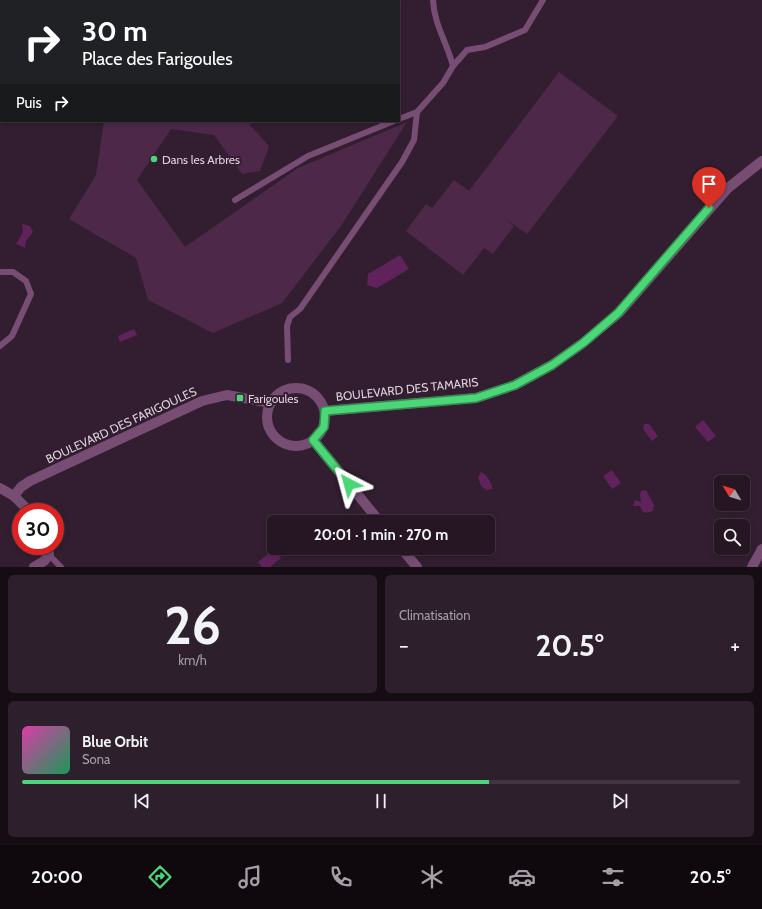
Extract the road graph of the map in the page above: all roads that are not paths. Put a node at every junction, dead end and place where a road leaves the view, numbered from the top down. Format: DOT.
graph roads {
  1 [pos="433,0"];
  2 [pos="543,0"];
  3 [pos="453,66"];
  4 [pos="417,112"];
  5 [pos="400,119"];
  6 [pos="392,122"];
  7 [pos="762,162"];
  8 [pos="235,200"];
  9 [pos="0,272"];
  10 [pos="0,346"];
  11 [pos="288,360"];
  12 [pos="270,403"];
  13 [pos="325,411"];
  14 [pos="313,440"];
  15 [pos="0,488"];
  16 [pos="14,496"];
  17 [pos="21,503"];
  18 [pos="374,515"];
  19 [pos="762,549"];
  20 [pos="46,555"];
  21 [pos="52,555"];
  22 [pos="407,555"];
  23 [pos="34,567"];
  24 [pos="61,567"];
  25 [pos="417,567"];
  26 [pos="752,567"];
  1 -- 3 [label="lane"];
  2 -- 3 [label="lane"];
  3 -- 4 [label="lane"];
  4 -- 5 [label="lane"];
  4 -- 11 [label="lane"];
  6 -- 8 [label="lane"];
  7 -- 13 [label="street, BOULEVARD DES TAMARIS"];
  9 -- 10 [label="lane"];
  12 -- 13 [label="street"];
  12 -- 14 [label="street"];
  12 -- 16 [label="street, BOULEVARD DES FARIGOULES"];
  13 -- 14 [label="street"];
  14 -- 18 [label="street"];
  15 -- 16 [label="street"];
  16 -- 17 [label="street"];
  19 -- 26 [label="street"];
  20 -- 23 [label="street"];
  21 -- 24 [label="lane"];
  22 -- 25 [label="street"];
}
